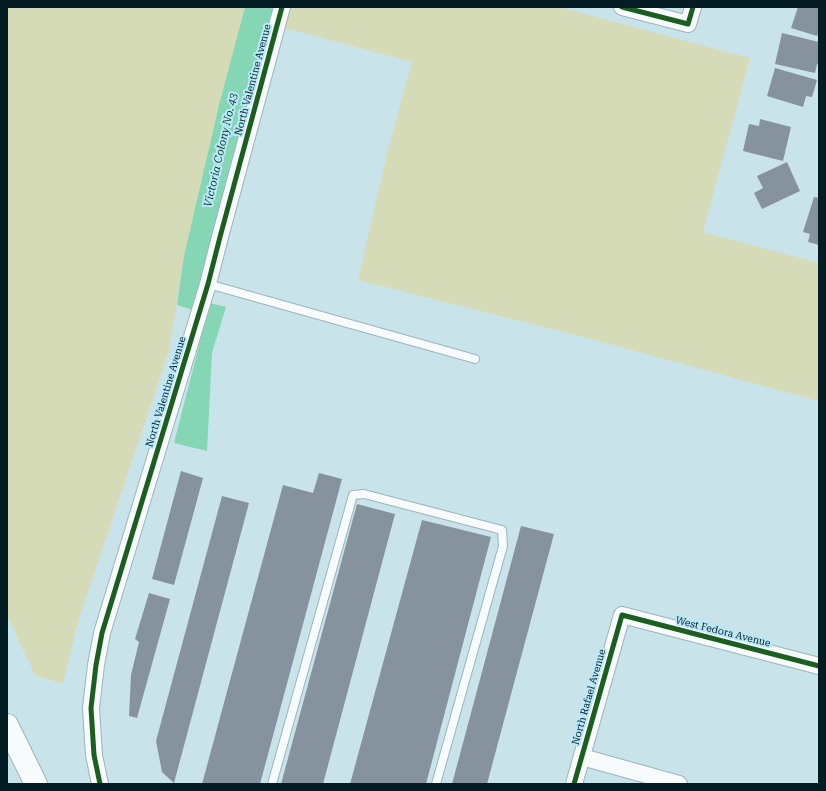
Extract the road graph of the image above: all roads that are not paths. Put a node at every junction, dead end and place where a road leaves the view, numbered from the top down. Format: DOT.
graph roads {
  1 [pos="282,7"];
  2 [pos="622,7"];
  3 [pos="693,7"];
  4 [pos="208,284"];
  5 [pos="475,360"];
  6 [pos="622,615"];
  7 [pos="819,666"];
  8 [pos="7,726"];
  9 [pos="582,757"];
  10 [pos="36,784"];
  11 [pos="100,784"];
  12 [pos="272,784"];
  13 [pos="436,784"];
  14 [pos="574,784"];
  15 [pos="679,784"];
  1 -- 4 [label="street, North Valentine Avenue"];
  2 -- 3 [label="street"];
  4 -- 5 [label="lane"];
  4 -- 11 [label="street, North Valentine Avenue"];
  6 -- 7 [label="street, West Fedora Avenue"];
  6 -- 9 [label="street, North Rafael Avenue"];
  8 -- 10 [label="highway"];
  9 -- 14 [label="street, North Rafael Avenue"];
  9 -- 15 [label="street"];
  12 -- 13 [label="lane"];
}
